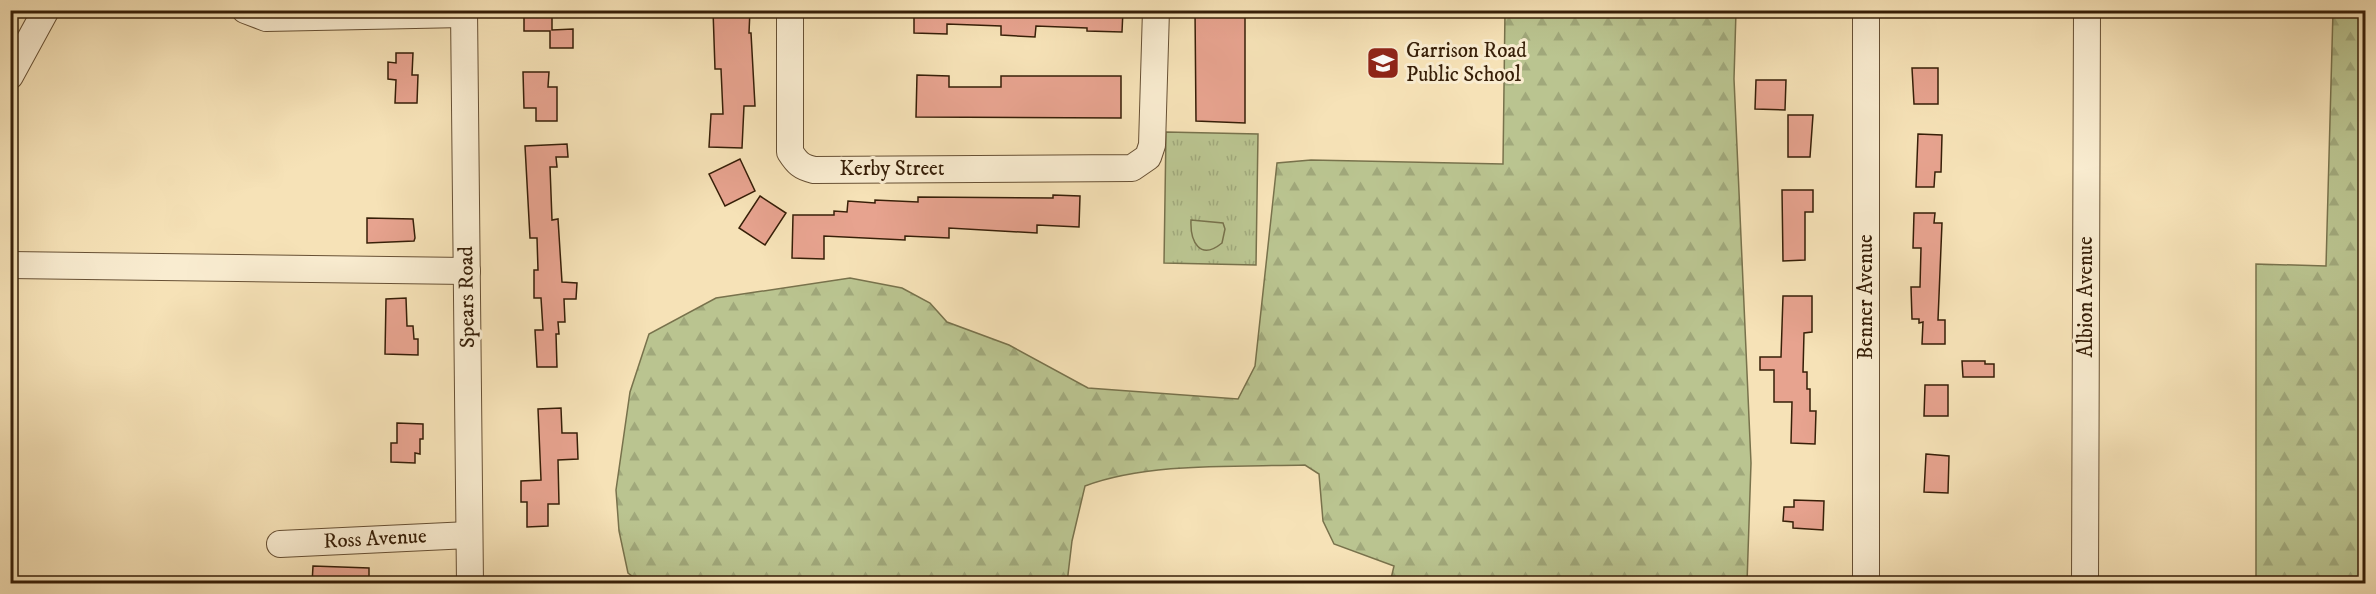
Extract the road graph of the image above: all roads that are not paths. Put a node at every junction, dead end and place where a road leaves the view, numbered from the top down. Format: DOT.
graph roads {
  1 [pos="46,10"];
  2 [pos="245,10"];
  3 [pos="790,10"];
  4 [pos="1156,10"];
  5 [pos="1866,10"];
  6 [pos="2087,10"];
  7 [pos="464,12"];
  8 [pos="10,76"];
  9 [pos="10,265"];
  10 [pos="466,271"];
  11 [pos="469,535"];
  12 [pos="280,544"];
  13 [pos="470,584"];
  14 [pos="1866,584"];
  15 [pos="2085,584"];
  1 -- 8 [label="street"];
  2 -- 7 [label="street"];
  3 -- 4 [label="street, Kerby Street"];
  5 -- 14 [label="street, Benner Avenue"];
  6 -- 15 [label="street, Albion Avenue"];
  7 -- 10 [label="street, Spears Road"];
  9 -- 10 [label="street"];
  10 -- 11 [label="street, Spears Road"];
  11 -- 12 [label="street, Ross Avenue"];
  11 -- 13 [label="street, Spears Road"];
}
